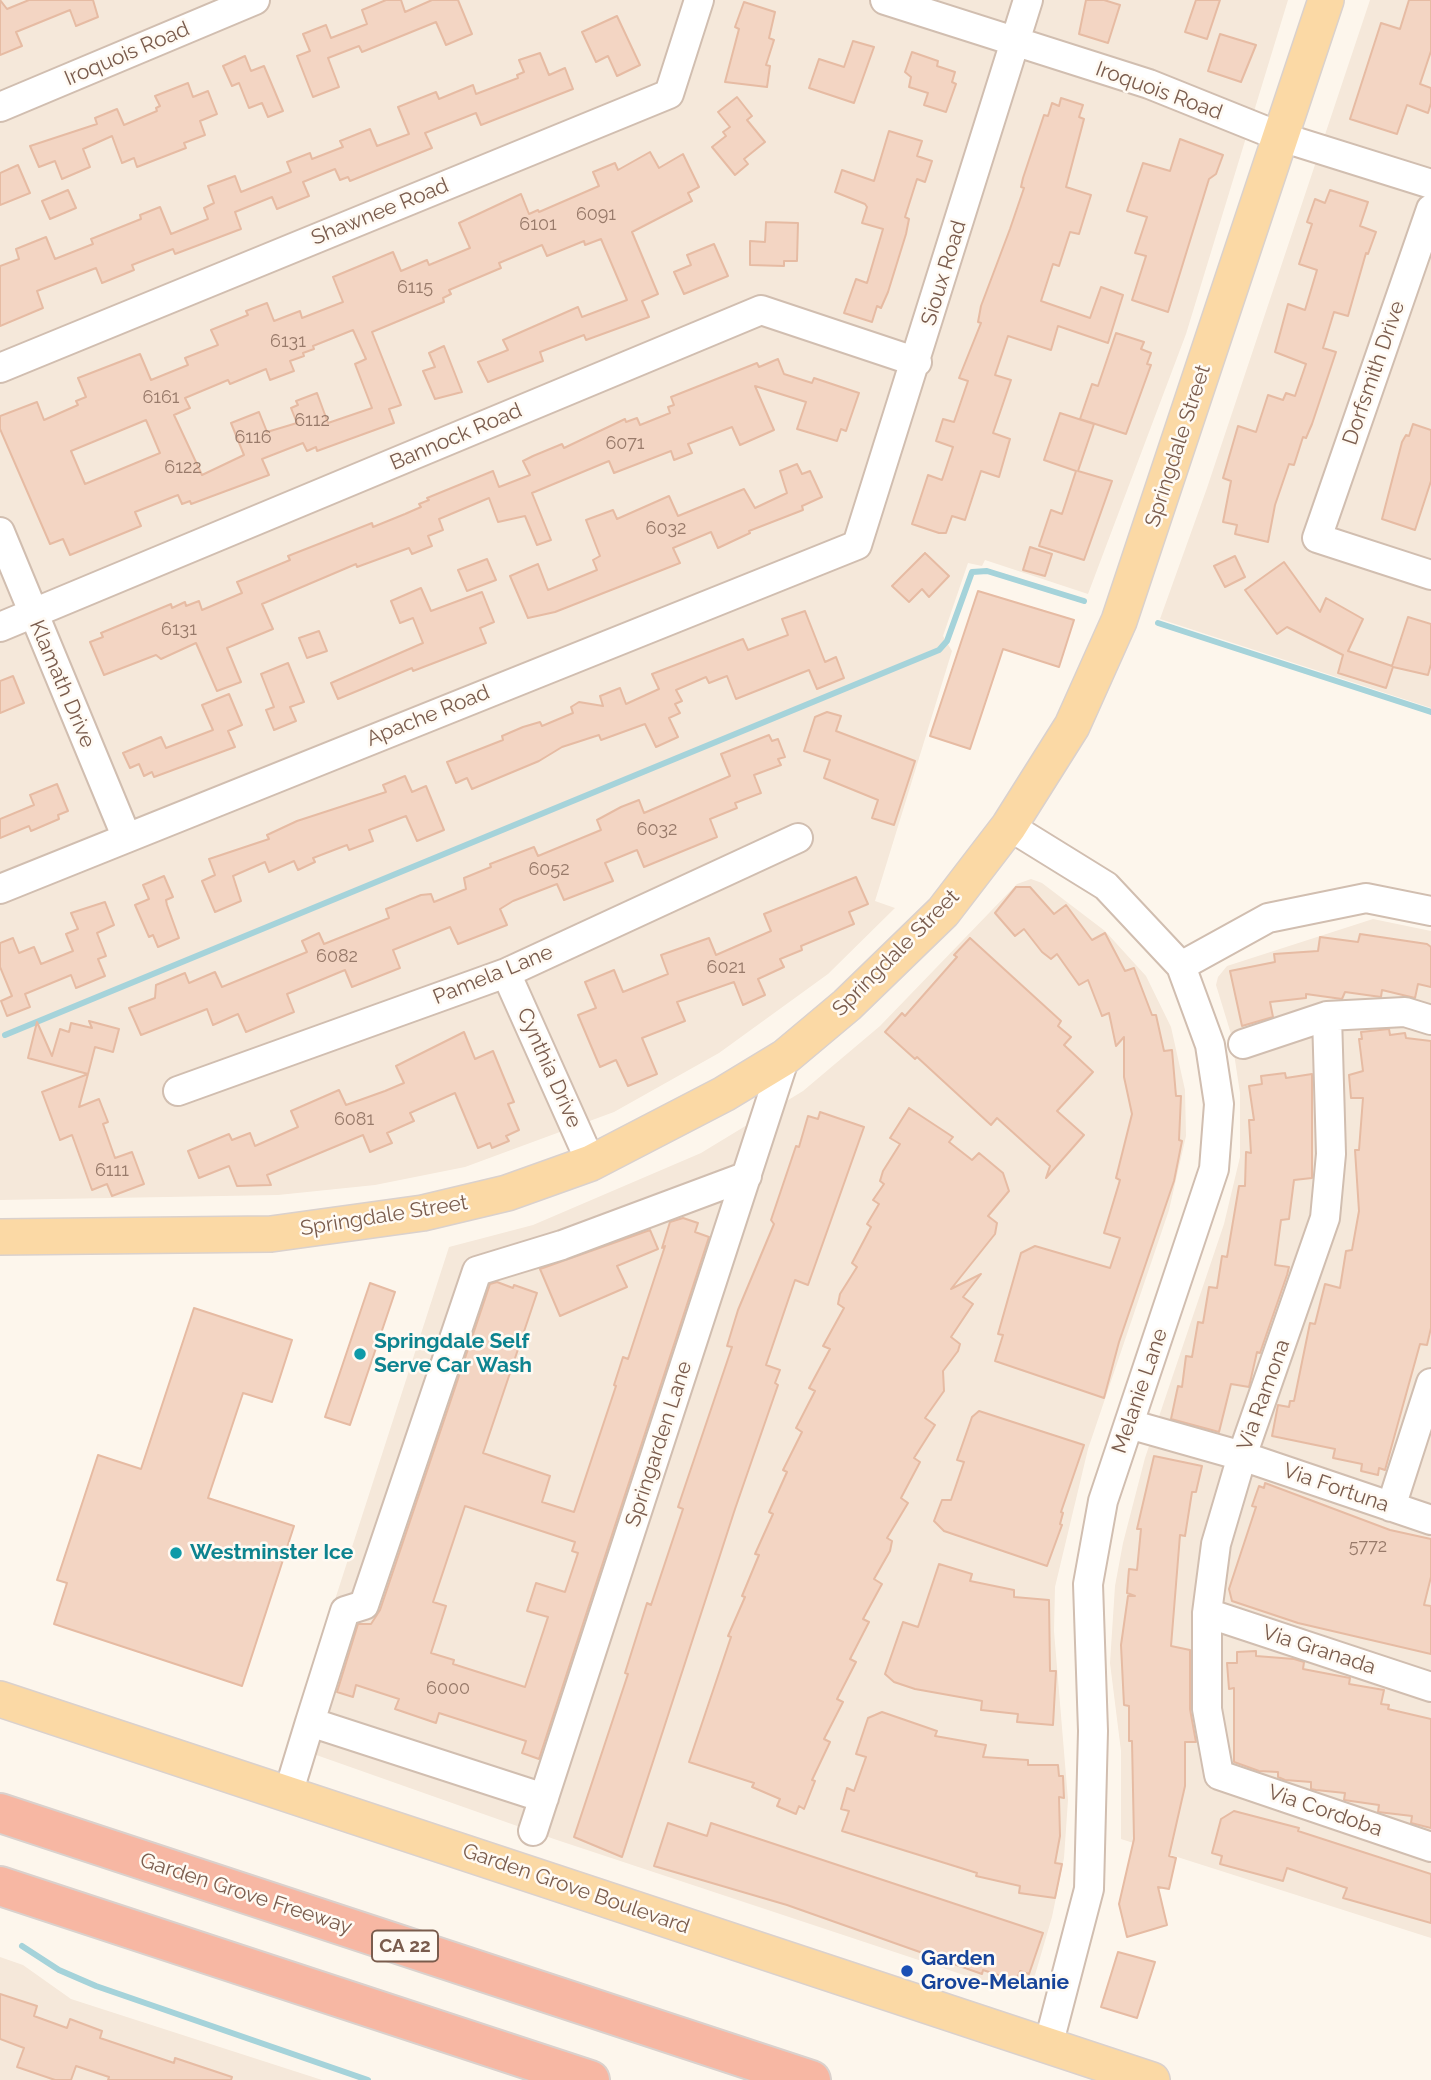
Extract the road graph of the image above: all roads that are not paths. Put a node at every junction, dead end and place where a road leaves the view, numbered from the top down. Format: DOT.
graph roads {
  1 [pos="255,0"];
  2 [pos="699,0"];
  3 [pos="885,0"];
  4 [pos="1028,0"];
  5 [pos="1326,0"];
  6 [pos="1014,41"];
  7 [pos="0,107"];
  8 [pos="1281,137"];
  9 [pos="1431,184"];
  10 [pos="1431,209"];
  11 [pos="917,362"];
  12 [pos="0,368"];
  13 [pos="0,532"];
  14 [pos="858,545"];
  15 [pos="1431,575"];
  16 [pos="33,613"];
  17 [pos="0,627"];
  18 [pos="1009,826"];
  19 [pos="126,836"];
  20 [pos="798,838"];
  21 [pos="0,889"];
  22 [pos="1431,911"];
  23 [pos="1181,966"];
  24 [pos="506,972"];
  25 [pos="1327,1016"];
  26 [pos="1431,1020"];
  27 [pos="1243,1044"];
  28 [pos="785,1057"];
  29 [pos="178,1091"];
  30 [pos="591,1163"];
  31 [pos="747,1176"];
  32 [pos="0,1237"];
  33 [pos="1431,1383"];
  34 [pos="1129,1424"];
  35 [pos="1242,1456"];
  36 [pos="1391,1507"];
  37 [pos="1431,1520"];
  38 [pos="1208,1613"];
  39 [pos="1431,1687"];
  40 [pos="0,1699"];
  41 [pos="310,1722"];
  42 [pos="1219,1775"];
  43 [pos="288,1794"];
  44 [pos="544,1798"];
  45 [pos="0,1813"];
  46 [pos="533,1831"];
  47 [pos="1431,1847"];
  48 [pos="0,1886"];
  49 [pos="1048,2046"];
  50 [pos="590,2080"];
  51 [pos="811,2080"];
  52 [pos="1152,2080"];
  1 -- 7 [label="street, Iroquois Road"];
  2 -- 12 [label="street, Shawnee Road"];
  3 -- 6 [label="street, Iroquois Road"];
  4 -- 6 [label="street, Sioux Road"];
  5 -- 8 [label="main road, Springdale Street"];
  6 -- 8 [label="street, Iroquois Road"];
  6 -- 11 [label="street, Sioux Road"];
  8 -- 9 [label="street, Iroquois Road"];
  8 -- 18 [label="main road, Springdale Street"];
  10 -- 15 [label="street, Dorfsmith Drive"];
  11 -- 14 [label="street, Sioux Road"];
  11 -- 16 [label="street, Bannock Road"];
  13 -- 16 [label="street, Klamath Drive"];
  14 -- 19 [label="street, Apache Road"];
  16 -- 17 [label="street, Bannock Road"];
  16 -- 19 [label="street, Klamath Drive"];
  18 -- 23 [label="street, Melanie Lane"];
  18 -- 28 [label="main road, Springdale Street"];
  19 -- 21 [label="street, Apache Road"];
  20 -- 24 [label="street, Pamela Lane"];
  22 -- 23 [label="street"];
  23 -- 34 [label="street, Melanie Lane"];
  24 -- 29 [label="street, Pamela Lane"];
  24 -- 30 [label="street, Cynthia Drive"];
  25 -- 26 [label="street"];
  25 -- 27 [label="street"];
  25 -- 35 [label="street, Via Ramona"];
  28 -- 30 [label="main road, Springdale Street"];
  28 -- 31 [label="street, Springarden Lane"];
  30 -- 32 [label="main road, Springdale Street"];
  31 -- 41 [label="street"];
  31 -- 44 [label="street, Springarden Lane"];
  33 -- 36 [label="street"];
  34 -- 35 [label="street, Via Fortuna"];
  34 -- 49 [label="street, Melanie Lane"];
  35 -- 36 [label="street, Via Fortuna"];
  35 -- 38 [label="street, Via Ramona"];
  36 -- 37 [label="street, Via Fortuna"];
  38 -- 39 [label="street, Via Granada"];
  38 -- 42 [label="street, Via Ramona"];
  40 -- 43 [label="main road, Garden Grove Boulevard"];
  41 -- 43 [label="street"];
  41 -- 44 [label="street"];
  42 -- 47 [label="street, Via Cordoba"];
  43 -- 49 [label="main road, Garden Grove Boulevard"];
  44 -- 46 [label="street, Springarden Lane"];
  45 -- 51 [label="highway, Garden Grove Freeway / CA 22"];
  48 -- 50 [label="highway"];
  49 -- 52 [label="main road, Garden Grove Boulevard"];
}
